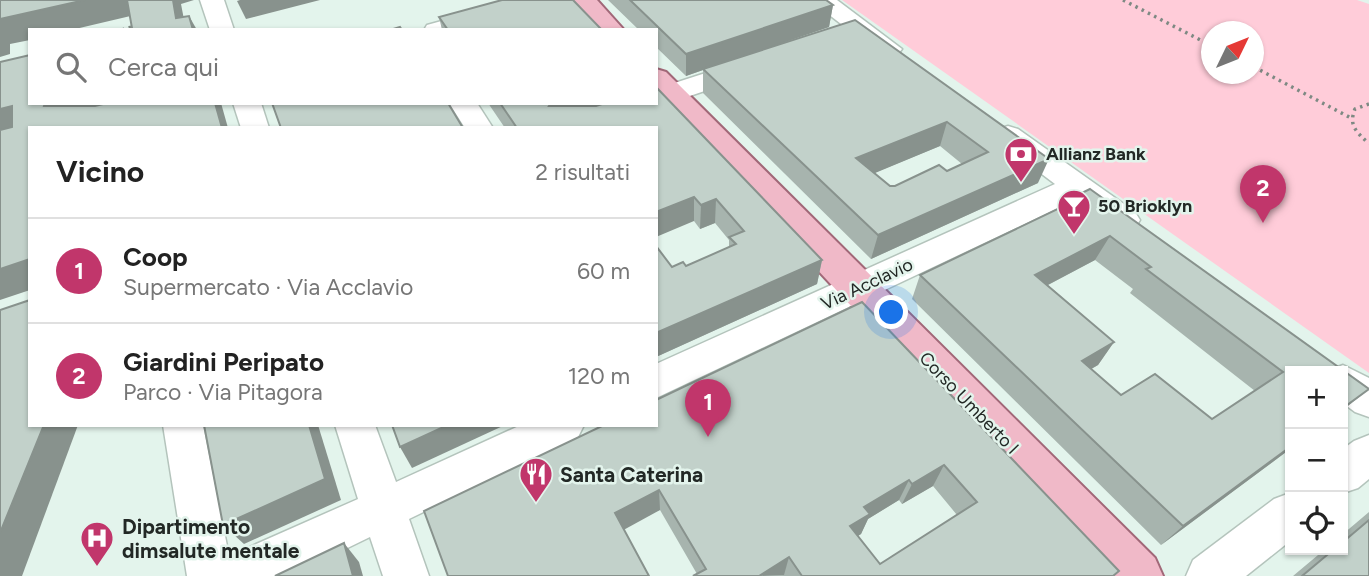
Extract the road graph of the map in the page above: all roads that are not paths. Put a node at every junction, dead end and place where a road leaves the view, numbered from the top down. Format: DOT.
graph roads {
  1 [pos="212,0"];
  2 [pos="545,0"];
  3 [pos="582,0"];
  4 [pos="822,0"];
  5 [pos="221,28"];
  6 [pos="443,28"];
  7 [pos="609,28"];
  8 [pos="862,29"];
  9 [pos="830,40"];
  10 [pos="768,61"];
  11 [pos="909,63"];
  12 [pos="658,94"];
  13 [pos="658,102"];
  14 [pos="248,105"];
  15 [pos="464,105"];
  16 [pos="988,120"];
  17 [pos="254,126"];
  18 [pos="478,126"];
  19 [pos="1078,186"];
  20 [pos="1143,234"];
  21 [pos="859,288"];
  22 [pos="658,381"];
  23 [pos="1348,385"];
  24 [pos="1369,400"];
  25 [pos="183,427"];
  26 [pos="356,427"];
  27 [pos="560,427"];
  28 [pos="1369,454"];
  29 [pos="1348,470"];
  30 [pos="384,509"];
  31 [pos="1285,518"];
  32 [pos="210,576"];
  33 [pos="239,576"];
  34 [pos="406,576"];
  35 [pos="1137,576"];
  36 [pos="1209,576"];
  1 -- 5 [label="street"];
  2 -- 6 [label="street"];
  3 -- 7 [label="main road"];
  4 -- 8 [label="street"];
  8 -- 9 [label="street"];
  8 -- 11 [label="street"];
  10 -- 12 [label="street"];
  13 -- 21 [label="main road, Corso Umberto I"];
  14 -- 17 [label="street"];
  15 -- 18 [label="street"];
  16 -- 19 [label="street"];
  19 -- 20 [label="street"];
  19 -- 21 [label="street, Via Acclavio"];
  21 -- 22 [label="street, Via Acclavio"];
  21 -- 35 [label="main road, Corso Umberto I"];
  23 -- 24 [label="street"];
  25 -- 32 [label="street"];
  26 -- 30 [label="street"];
  27 -- 30 [label="street"];
  28 -- 29 [label="street"];
  30 -- 33 [label="street"];
  30 -- 34 [label="street"];
  31 -- 36 [label="street"];
}
